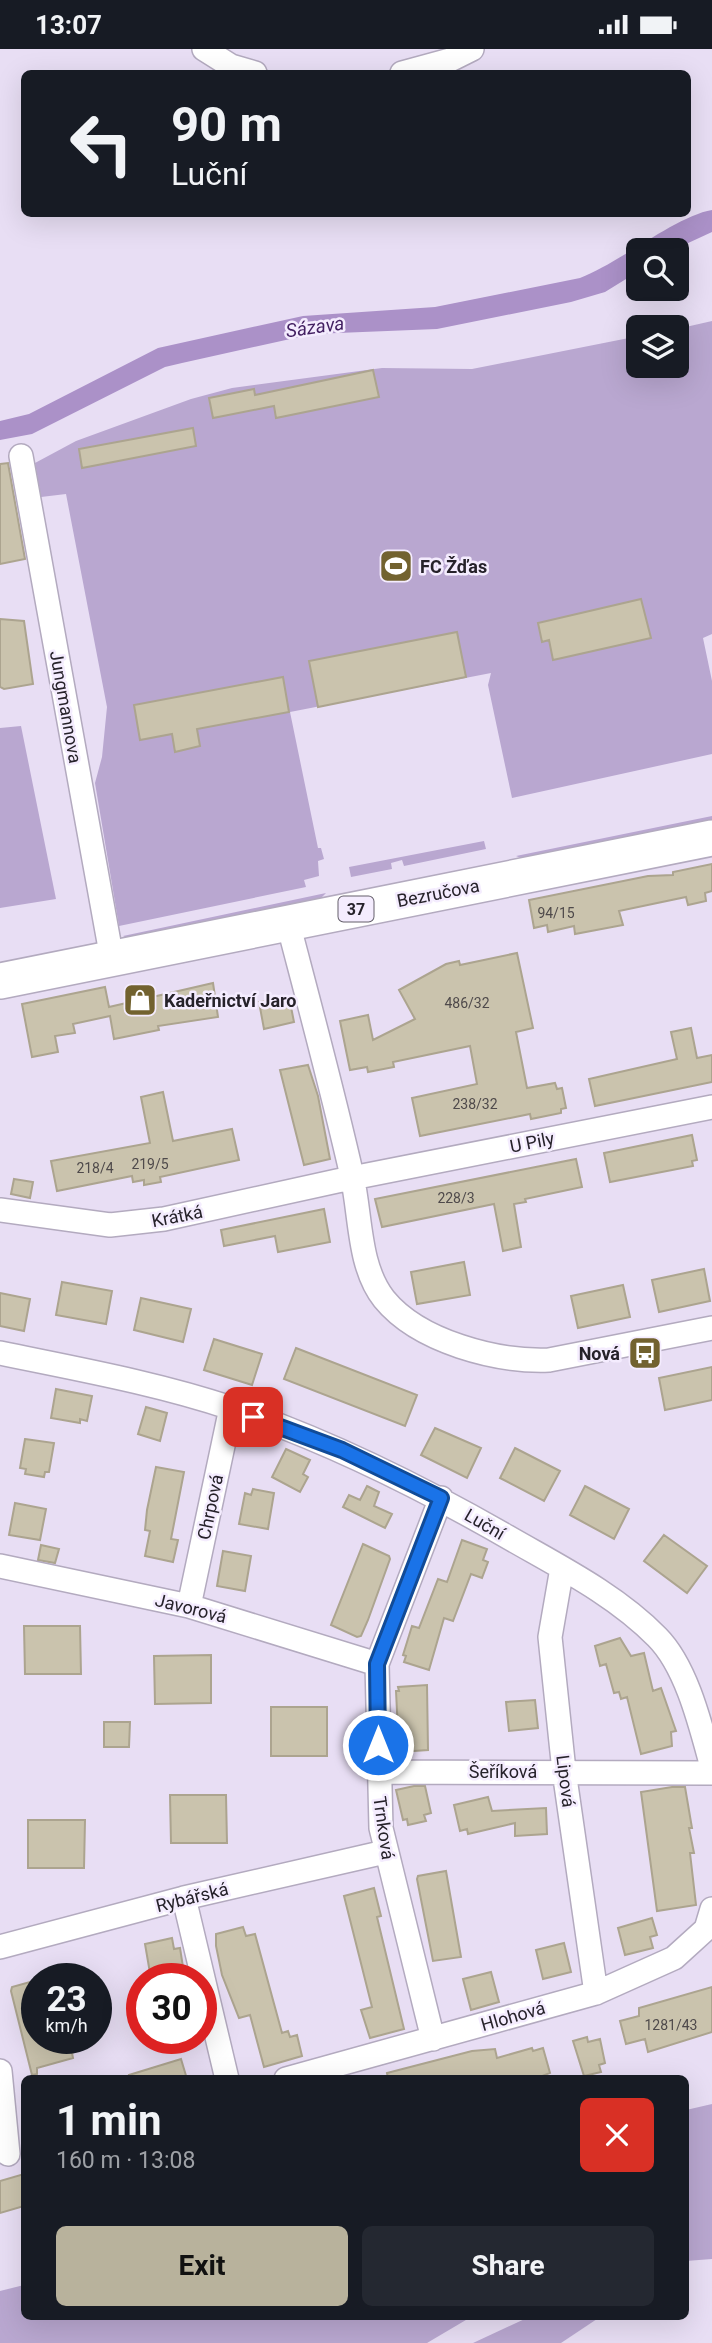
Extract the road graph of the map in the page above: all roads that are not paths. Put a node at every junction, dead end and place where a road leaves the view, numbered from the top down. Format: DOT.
graph roads {
  1 [pos="204,49"];
  2 [pos="472,49"];
  3 [pos="446,55"];
  4 [pos="244,70"];
  5 [pos="409,70"];
  6 [pos="21,456"];
  7 [pos="712,838"];
  8 [pos="288,923"];
  9 [pos="111,958"];
  10 [pos="0,981"];
  11 [pos="712,1107"];
  12 [pos="352,1178"];
  13 [pos="0,1210"];
  14 [pos="712,1328"];
  15 [pos="0,1353"];
  16 [pos="0,1362"];
  17 [pos="231,1408"];
  18 [pos="441,1498"];
  19 [pos="0,1566"];
  20 [pos="562,1568"];
  21 [pos="189,1606"];
  22 [pos="377,1664"];
  23 [pos="712,1767"];
  24 [pos="564,1771"];
  25 [pos="378,1772"];
  26 [pos="712,1773"];
  27 [pos="385,1852"];
  28 [pos="184,1898"];
  29 [pos="710,1922"];
  30 [pos="0,1947"];
  31 [pos="596,1993"];
  32 [pos="433,2039"];
  33 [pos="0,2071"];
  34 [pos="227,2075"];
  35 [pos="301,2075"];
  36 [pos="11,2153"];
  1 -- 4 [label="street"];
  2 -- 3 [label="street"];
  3 -- 5 [label="street"];
  6 -- 9 [label="street, Jungmannova"];
  7 -- 8 [label="main road, Bezručova / 37"];
  8 -- 9 [label="main road, Bezručova / 37"];
  8 -- 12 [label="street"];
  9 -- 10 [label="main road, Bezručova / 37"];
  11 -- 12 [label="street, U Pily"];
  12 -- 13 [label="street, Krátká"];
  12 -- 14 [label="street"];
  15 -- 16 [label="street"];
  15 -- 17 [label="street, Luční"];
  17 -- 18 [label="street, Luční"];
  17 -- 21 [label="street, Chrpová"];
  18 -- 20 [label="street, Luční"];
  18 -- 22 [label="street, Trnková"];
  19 -- 21 [label="street, Javorová"];
  20 -- 23 [label="street, Luční"];
  20 -- 24 [label="street, Lipová"];
  21 -- 22 [label="street, Javorová"];
  22 -- 25 [label="street, Trnková"];
  24 -- 25 [label="street, Šeříková"];
  24 -- 26 [label="street, Šeříková"];
  24 -- 31 [label="street, Lipová"];
  25 -- 27 [label="street, Trnková"];
  27 -- 28 [label="street, Rybářská"];
  27 -- 32 [label="street, Trnková"];
  28 -- 30 [label="street, Rybářská"];
  28 -- 34 [label="street"];
  29 -- 31 [label="street, Hlohová"];
  31 -- 32 [label="street, Hlohová"];
  32 -- 35 [label="street, Hlohová"];
  33 -- 36 [label="street"];
}
